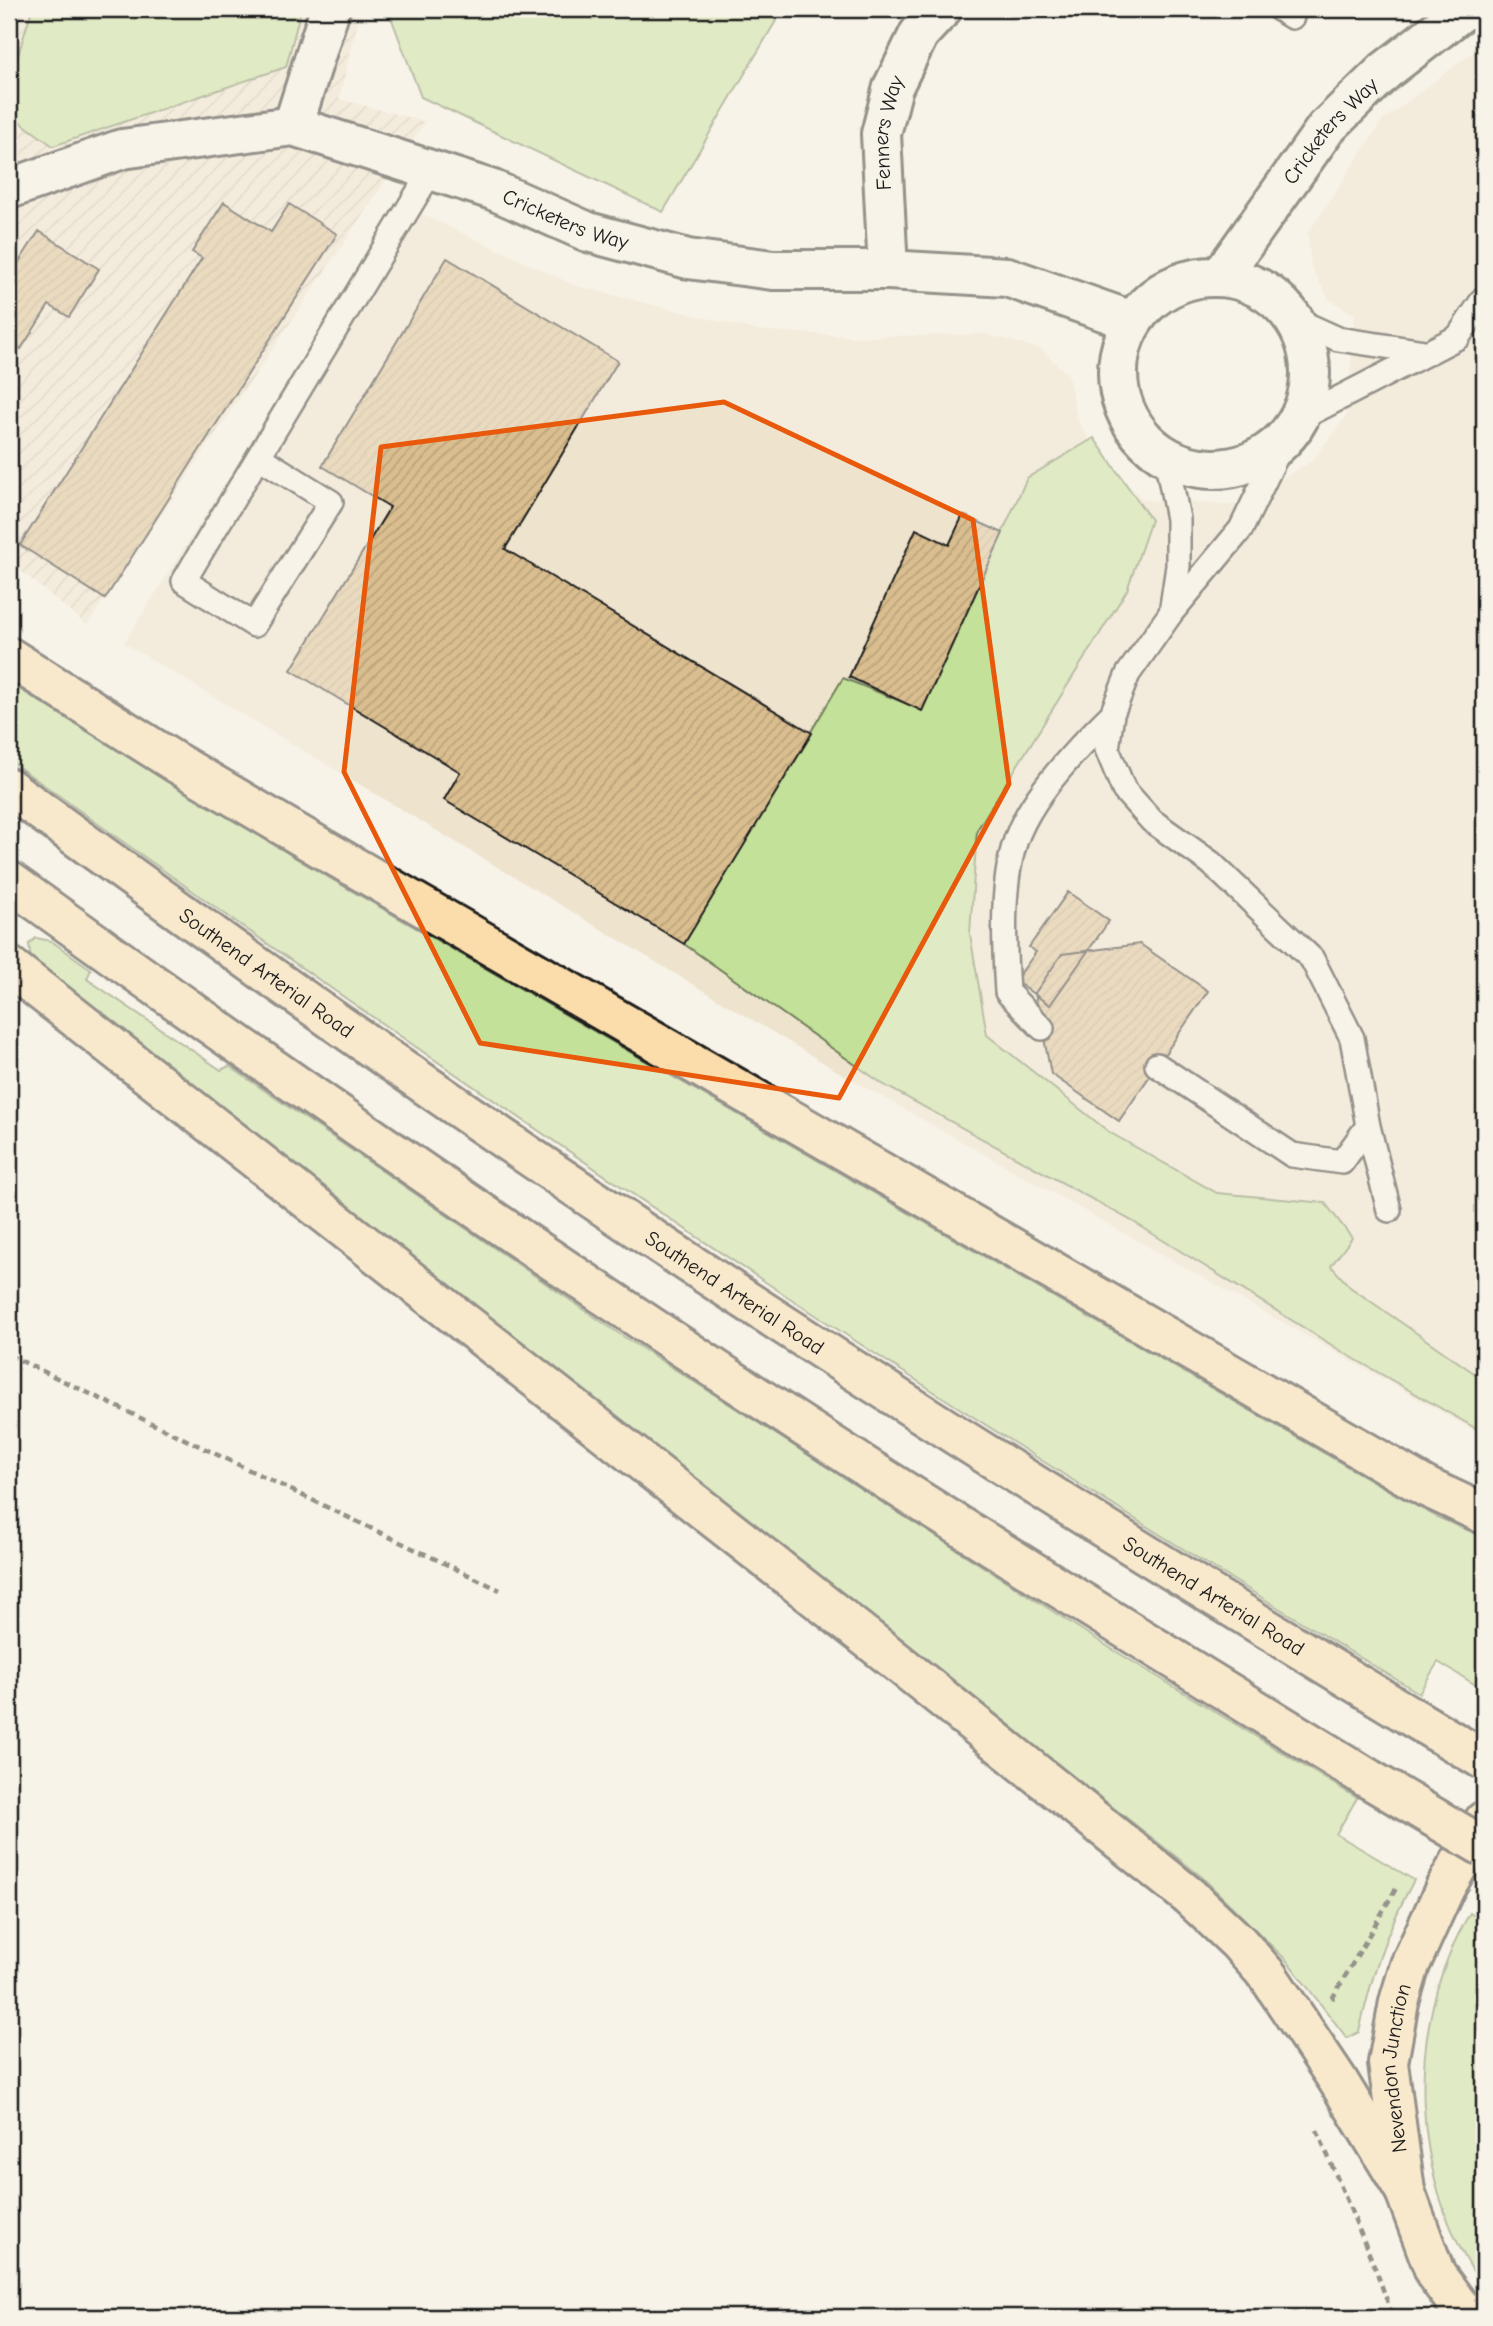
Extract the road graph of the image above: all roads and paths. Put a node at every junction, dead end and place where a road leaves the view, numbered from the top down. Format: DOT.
graph roads {
  1 [pos="330,9"];
  2 [pos="942,9"];
  3 [pos="1465,9"];
  4 [pos="293,127"];
  5 [pos="431,171"];
  6 [pos="9,188"];
  7 [pos="888,270"];
  8 [pos="1221,276"];
  9 [pos="1484,298"];
  10 [pos="1296,320"];
  11 [pos="1132,321"];
  12 [pos="1426,352"];
  13 [pos="1291,430"];
  14 [pos="259,457"];
  15 [pos="1166,457"];
  16 [pos="1171,613"];
  17 [pos="9,657"];
  18 [pos="1112,713"];
  19 [pos="9,788"];
  20 [pos="9,881"];
  21 [pos="9,966"];
  22 [pos="1042,1028"];
  23 [pos="1157,1065"];
  24 [pos="1368,1126"];
  25 [pos="1389,1210"];
  26 [pos="9,1355"];
  27 [pos="1484,1514"];
  28 [pos="500,1590"];
  29 [pos="1484,1760"];
  30 [pos="1484,1821"];
  31 [pos="1484,1847"];
  32 [pos="1315,2125"];
  33 [pos="1405,2191"];
  34 [pos="1436,2275"];
  35 [pos="1393,2317"];
  36 [pos="1438,2317"];
  37 [pos="1467,2317"];
  1 -- 4 [label="street"];
  2 -- 7 [label="street, Fenners Way"];
  3 -- 8 [label="street, Cricketers Way"];
  4 -- 5 [label="street, Cricketers Way"];
  4 -- 6 [label="street, Cricketers Way"];
  5 -- 7 [label="street, Cricketers Way"];
  5 -- 14 [label="lane"];
  7 -- 11 [label="street, Cricketers Way"];
  8 -- 10 [label="street"];
  8 -- 11 [label="street"];
  9 -- 12 [label="lane"];
  10 -- 12 [label="lane"];
  10 -- 13 [label="street"];
  11 -- 15 [label="street"];
  12 -- 13 [label="lane"];
  13 -- 15 [label="street"];
  13 -- 16 [label="lane"];
  14 -- 14 [label="lane"];
  15 -- 16 [label="lane"];
  16 -- 18 [label="lane"];
  17 -- 27 [label="main road"];
  18 -- 22 [label="lane"];
  18 -- 24 [label="lane"];
  19 -- 29 [label="main road, Southend Arterial Road, bridge"];
  20 -- 31 [label="main road, bridge"];
  21 -- 33 [label="main road"];
  23 -- 24 [label="lane"];
  24 -- 25 [label="lane"];
  26 -- 28 [label="path"];
  30 -- 33 [label="main road, Nevendon Junction"];
  32 -- 35 [label="path"];
  33 -- 34 [label="main road, Nevendon Junction"];
  34 -- 36 [label="main road"];
  34 -- 37 [label="main road, Nevendon Junction"];
}
